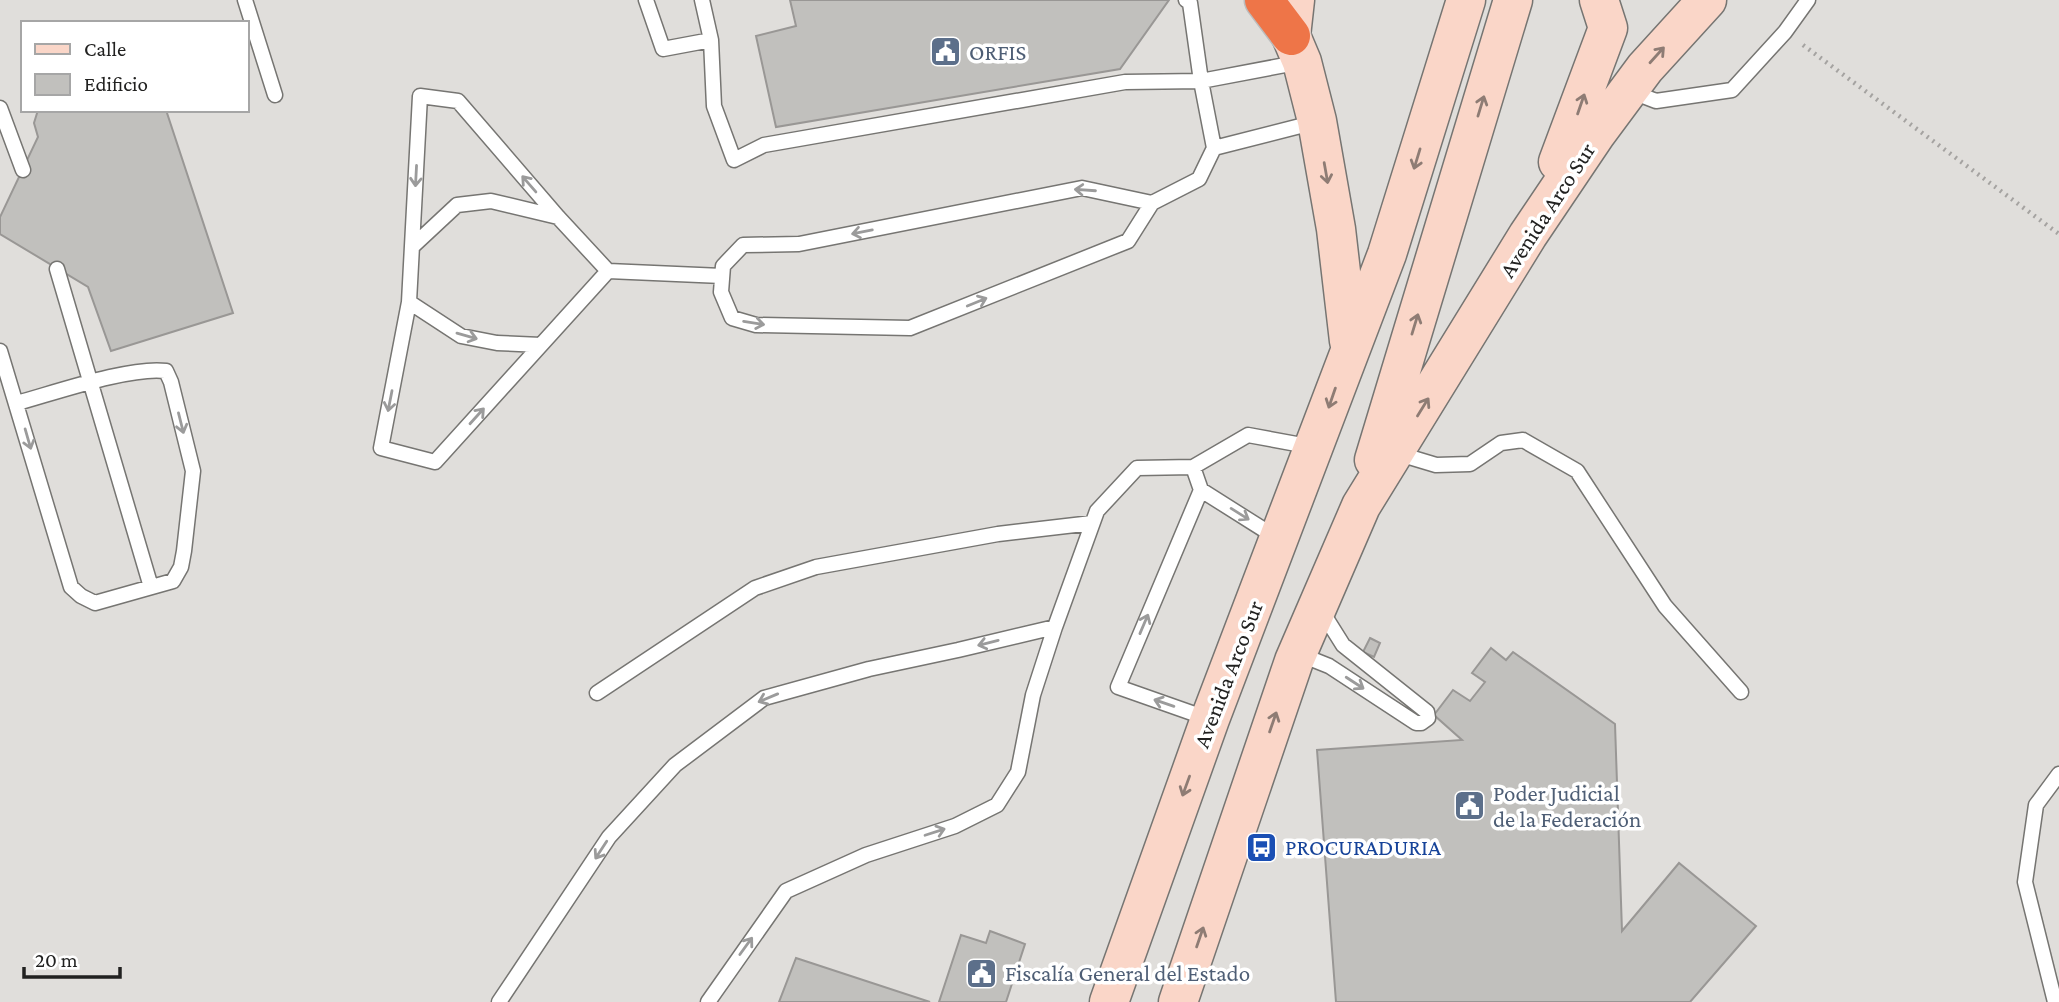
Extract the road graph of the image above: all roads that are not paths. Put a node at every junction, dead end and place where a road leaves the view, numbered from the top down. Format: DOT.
graph roads {
  1 [pos="245,0"];
  2 [pos="646,0"];
  3 [pos="702,0"];
  4 [pos="1186,0"];
  5 [pos="1264,0"];
  6 [pos="1466,0"];
  7 [pos="1513,0"];
  8 [pos="1599,0"];
  9 [pos="1707,0"];
  10 [pos="1808,0"];
  11 [pos="1296,33"];
  12 [pos="711,40"];
  13 [pos="1200,81"];
  14 [pos="1629,90"];
  15 [pos="275,95"];
  16 [pos="0,108"];
  17 [pos="1317,121"];
  18 [pos="1214,148"];
  19 [pos="23,170"];
  20 [pos="1152,203"];
  21 [pos="558,217"];
  22 [pos="1528,235"];
  23 [pos="413,246"];
  24 [pos="57,269"];
  25 [pos="608,271"];
  26 [pos="722,276"];
  27 [pos="409,302"];
  28 [pos="541,345"];
  29 [pos="1350,348"];
  30 [pos="0,351"];
  31 [pos="89,383"];
  32 [pos="17,403"];
  33 [pos="1315,447"];
  34 [pos="1386,450"];
  35 [pos="1194,467"];
  36 [pos="1201,490"];
  37 [pos="1092,523"];
  38 [pos="1279,539"];
  39 [pos="151,587"];
  40 [pos="1317,603"];
  41 [pos="1055,627"];
  42 [pos="1294,661"];
  43 [pos="1741,692"];
  44 [pos="597,693"];
  45 [pos="1210,719"];
  46 [pos="2059,774"];
  47 [pos="499,1002"];
  48 [pos="708,1002"];
  49 [pos="1109,1002"];
  50 [pos="1178,1002"];
  51 [pos="2055,1002"];
  1 -- 15 [label="lane"];
  2 -- 12 [label="lane"];
  3 -- 12 [label="lane"];
  4 -- 13 [label="lane"];
  5 -- 11 [label="highway"];
  6 -- 29 [label="main road, Avenida Arco Sur, one-way"];
  34 -- 7 [label="main road, Avenida Arco Sur, one-way"];
  22 -- 8 [label="main road, one-way"];
  14 -- 9 [label="main road, Avenida Arco Sur, one-way"];
  10 -- 14 [label="lane"];
  11 -- 13 [label="lane"];
  11 -- 17 [label="main road, Avenida Arco Sur"];
  12 -- 13 [label="lane"];
  13 -- 18 [label="lane"];
  14 -- 22 [label="main road, Avenida Arco Sur"];
  16 -- 19 [label="lane"];
  17 -- 18 [label="lane"];
  17 -- 29 [label="main road, Avenida Arco Sur, one-way"];
  18 -- 20 [label="lane"];
  20 -- 26 [label="lane, one-way"];
  26 -- 20 [label="lane, one-way"];
  21 -- 23 [label="lane"];
  21 -- 23 [label="lane, one-way"];
  21 -- 25 [label="lane"];
  34 -- 22 [label="main road, Avenida Arco Sur, one-way"];
  23 -- 27 [label="lane"];
  24 -- 31 [label="lane"];
  25 -- 26 [label="lane"];
  25 -- 28 [label="lane"];
  27 -- 28 [label="lane, one-way"];
  27 -- 28 [label="lane, one-way"];
  29 -- 33 [label="main road, Avenida Arco Sur, one-way"];
  30 -- 32 [label="lane"];
  31 -- 32 [label="lane"];
  31 -- 39 [label="lane"];
  31 -- 39 [label="lane, one-way"];
  32 -- 39 [label="lane, one-way"];
  33 -- 35 [label="lane"];
  33 -- 38 [label="main road, Avenida Arco Sur"];
  34 -- 40 [label="main road, Avenida Arco Sur"];
  34 -- 43 [label="lane"];
  35 -- 36 [label="lane"];
  35 -- 37 [label="lane"];
  36 -- 38 [label="lane, one-way"];
  45 -- 36 [label="lane, one-way"];
  37 -- 41 [label="lane"];
  37 -- 44 [label="lane"];
  38 -- 45 [label="main road, Avenida Arco Sur"];
  40 -- 42 [label="main road, Avenida Arco Sur"];
  42 -- 40 [label="lane, one-way"];
  41 -- 47 [label="lane, one-way"];
  48 -- 41 [label="lane, one-way"];
  50 -- 42 [label="main road, Avenida Arco Sur, one-way"];
  45 -- 49 [label="main road, Avenida Arco Sur, one-way"];
  46 -- 51 [label="lane"];
}
